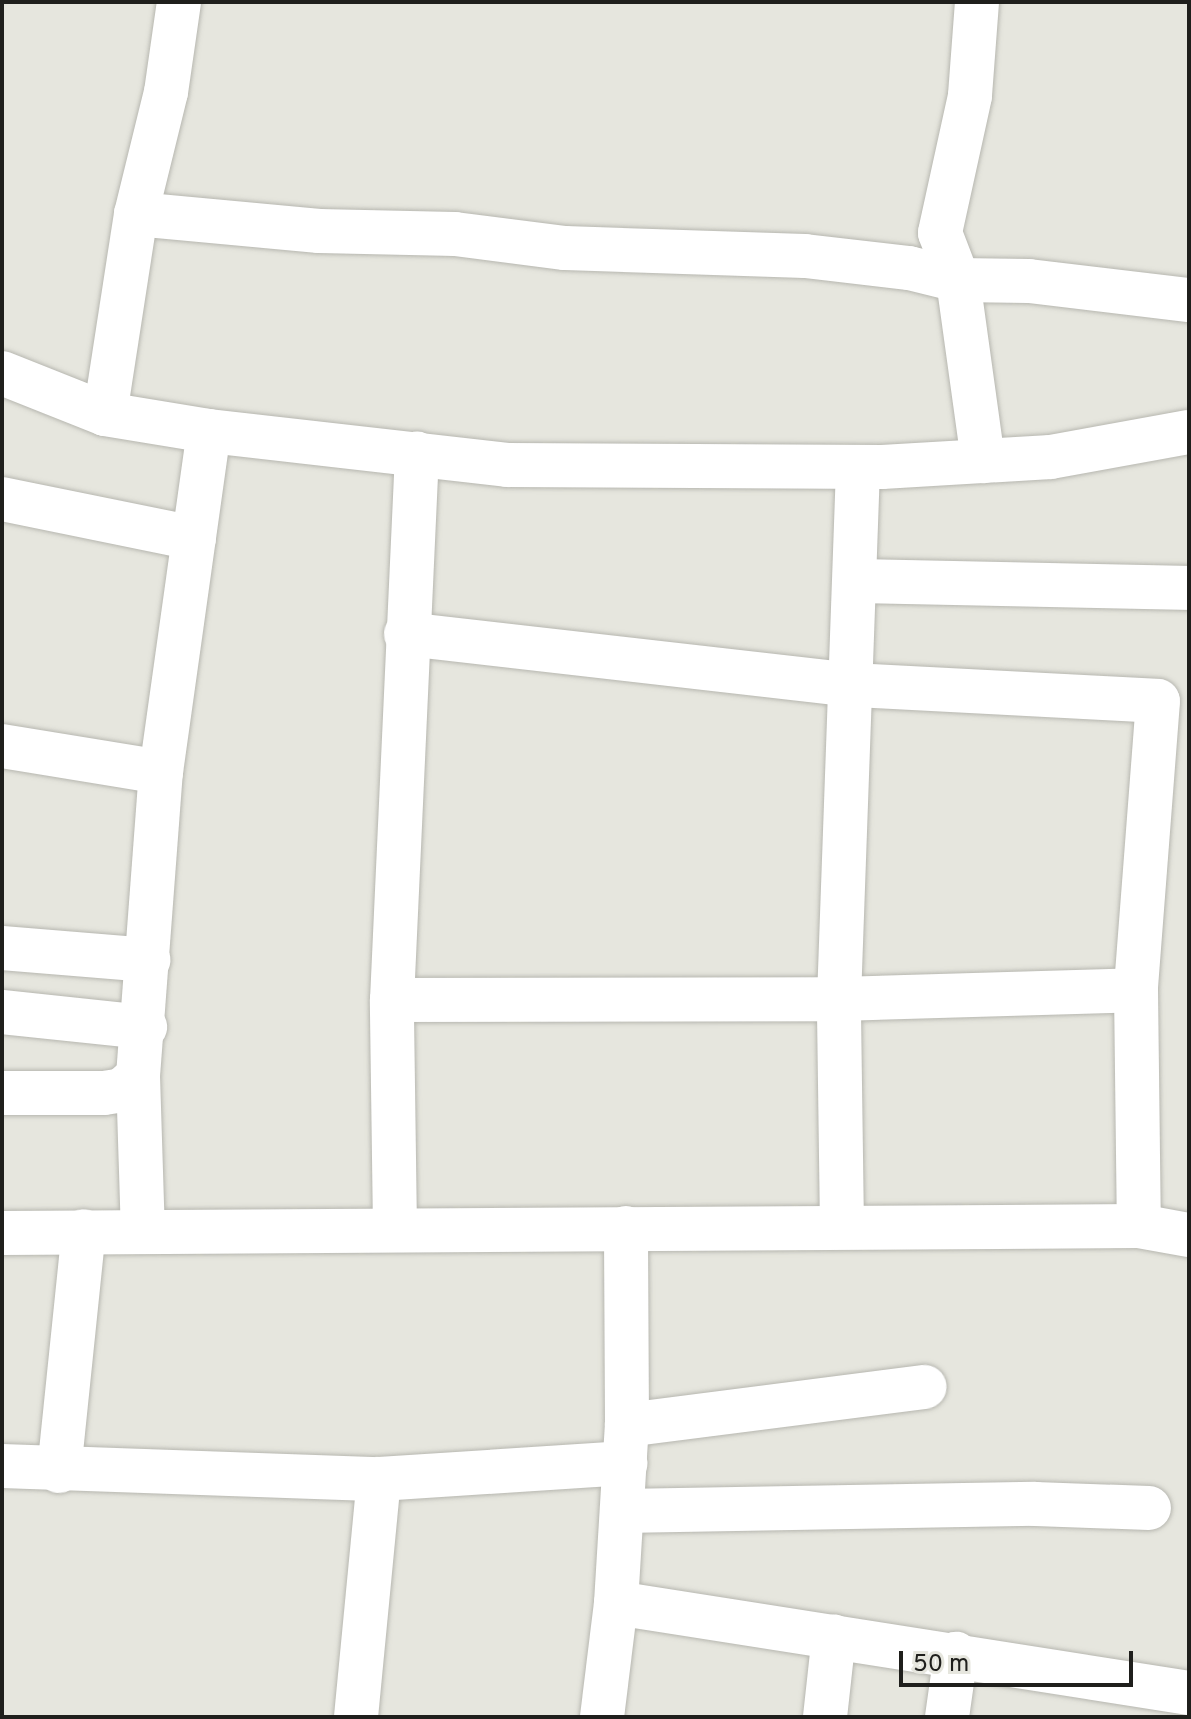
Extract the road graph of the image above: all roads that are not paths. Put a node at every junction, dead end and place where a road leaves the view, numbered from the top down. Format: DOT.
graph roads {
  1 [pos="179,2"];
  2 [pos="977,2"];
  3 [pos="136,214"];
  4 [pos="958,280"];
  5 [pos="1189,300"];
  6 [pos="2,373"];
  7 [pos="105,414"];
  8 [pos="209,431"];
  9 [pos="1189,432"];
  10 [pos="417,454"];
  11 [pos="983,461"];
  12 [pos="858,467"];
  13 [pos="2,499"];
  14 [pos="194,538"];
  15 [pos="856,581"];
  16 [pos="1189,588"];
  17 [pos="406,634"];
  18 [pos="854,685"];
  19 [pos="2,746"];
  20 [pos="161,772"];
  21 [pos="2,948"];
  22 [pos="149,960"];
  23 [pos="1136,990"];
  24 [pos="839,999"];
  25 [pos="392,1000"];
  26 [pos="2,1012"];
  27 [pos="145,1027"];
  28 [pos="138,1076"];
  29 [pos="2,1093"];
  30 [pos="1139,1226"];
  31 [pos="842,1227"];
  32 [pos="626,1228"];
  33 [pos="395,1229"];
  34 [pos="84,1231"];
  35 [pos="143,1231"];
  36 [pos="2,1233"];
  37 [pos="1189,1235"];
  38 [pos="925,1387"];
  39 [pos="626,1444"];
  40 [pos="2,1466"];
  41 [pos="59,1471"];
  42 [pos="379,1479"];
  43 [pos="1149,1508"];
  44 [pos="622,1511"];
  45 [pos="616,1603"];
  46 [pos="834,1636"];
  47 [pos="956,1654"];
  48 [pos="1189,1693"];
  49 [pos="356,1717"];
  50 [pos="602,1717"];
  51 [pos="825,1717"];
  52 [pos="947,1717"];
  1 -- 3 [label="street"];
  2 -- 4 [label="street"];
  3 -- 4 [label="street"];
  3 -- 7 [label="street"];
  4 -- 5 [label="street"];
  4 -- 11 [label="street"];
  6 -- 7 [label="street"];
  7 -- 8 [label="street"];
  8 -- 10 [label="street"];
  8 -- 14 [label="street"];
  9 -- 11 [label="street"];
  10 -- 12 [label="street"];
  10 -- 17 [label="street"];
  11 -- 12 [label="street"];
  12 -- 15 [label="street"];
  13 -- 14 [label="street"];
  14 -- 20 [label="street"];
  15 -- 16 [label="street"];
  15 -- 18 [label="street"];
  17 -- 18 [label="street"];
  17 -- 25 [label="street"];
  18 -- 23 [label="street"];
  18 -- 24 [label="street"];
  19 -- 20 [label="street"];
  20 -- 22 [label="street"];
  21 -- 22 [label="street"];
  22 -- 27 [label="street"];
  23 -- 24 [label="street"];
  23 -- 30 [label="street"];
  24 -- 25 [label="street"];
  24 -- 31 [label="street"];
  25 -- 33 [label="street"];
  26 -- 27 [label="street"];
  27 -- 28 [label="street"];
  28 -- 29 [label="street"];
  28 -- 35 [label="street"];
  30 -- 31 [label="street"];
  30 -- 37 [label="street"];
  31 -- 32 [label="street"];
  32 -- 33 [label="street"];
  32 -- 39 [label="street"];
  33 -- 35 [label="street"];
  34 -- 35 [label="street"];
  34 -- 36 [label="street"];
  34 -- 41 [label="street"];
  38 -- 39 [label="street"];
  39 -- 42 [label="street"];
  39 -- 44 [label="street"];
  40 -- 41 [label="street"];
  41 -- 42 [label="street"];
  42 -- 49 [label="street"];
  43 -- 44 [label="street"];
  44 -- 45 [label="street"];
  45 -- 46 [label="street"];
  45 -- 50 [label="street"];
  46 -- 47 [label="street"];
  46 -- 51 [label="street"];
  47 -- 48 [label="street"];
  47 -- 52 [label="street"];
}
